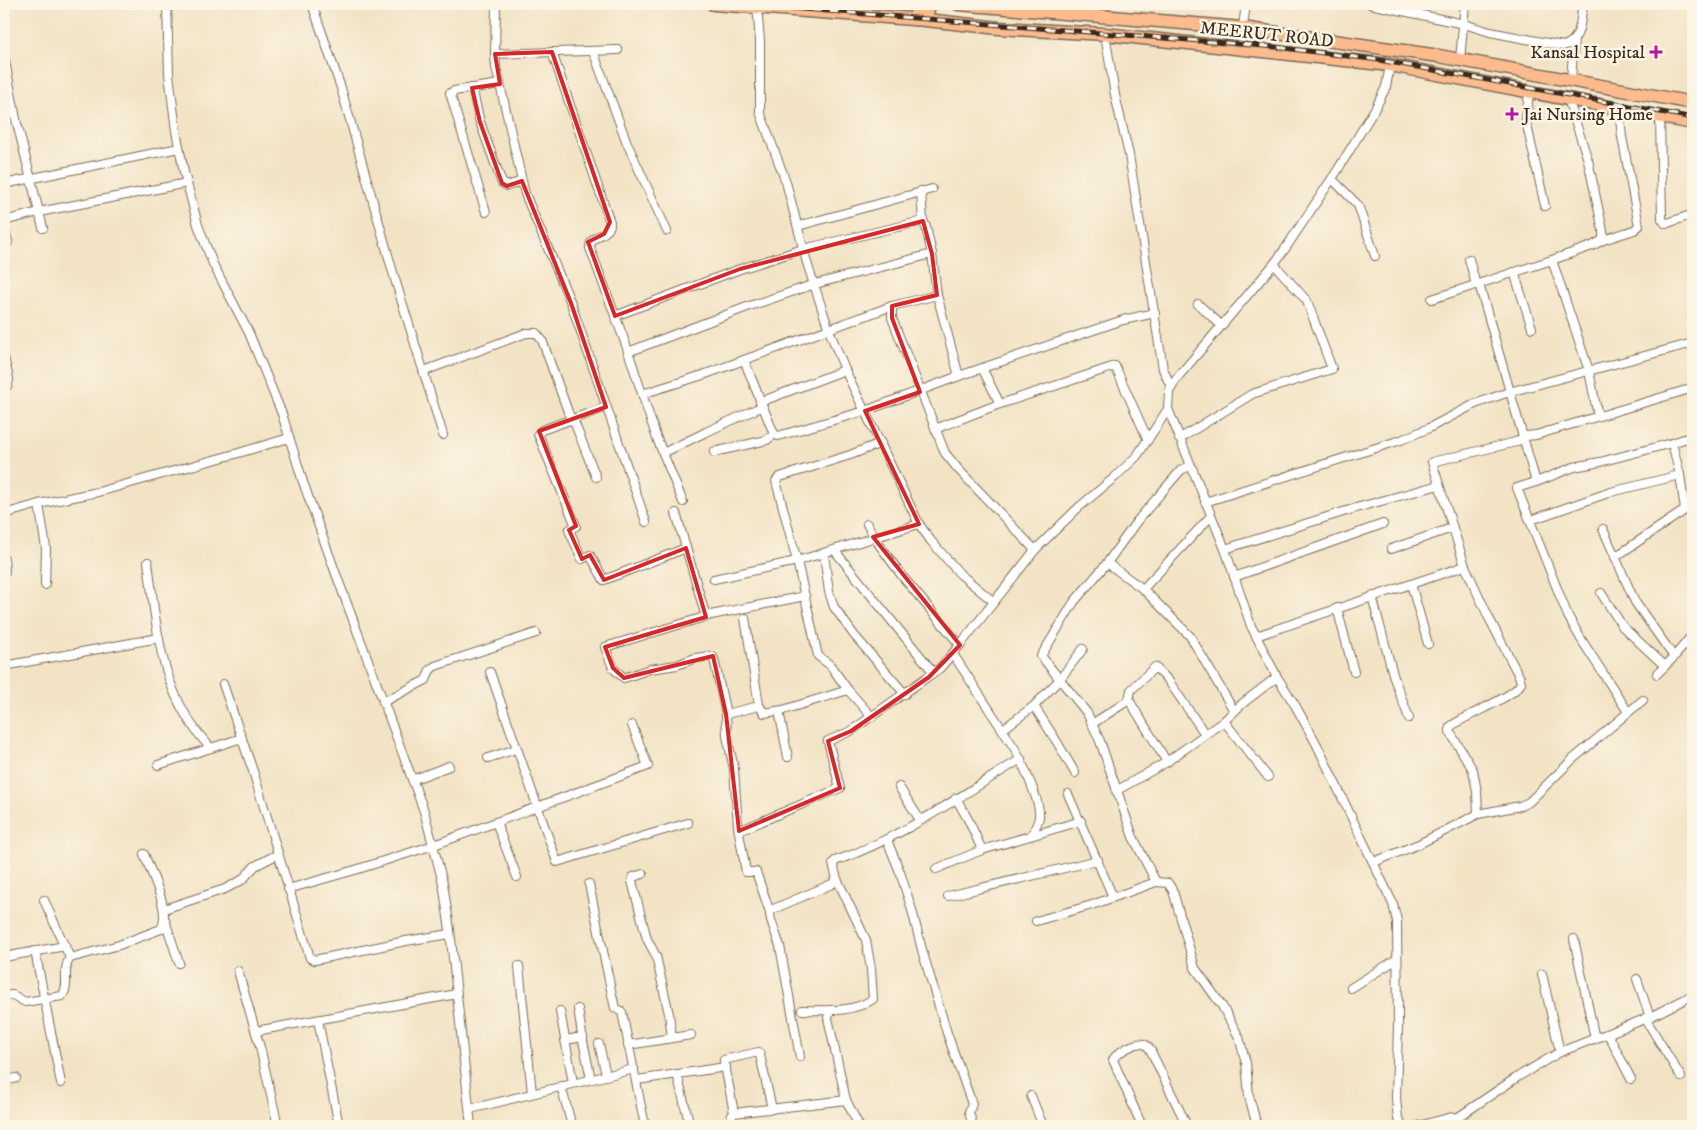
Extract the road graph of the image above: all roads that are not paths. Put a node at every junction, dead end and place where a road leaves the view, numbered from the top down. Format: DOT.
graph roads {
  1 [pos="167,4"];
  2 [pos="312,4"];
  3 [pos="496,4"];
  4 [pos="713,4"];
  5 [pos="918,4"];
  6 [pos="929,4"];
  7 [pos="958,4"];
  8 [pos="1246,4"];
  9 [pos="1370,4"];
  10 [pos="1465,4"];
  11 [pos="1583,4"];
  12 [pos="757,7"];
  13 [pos="920,20"];
  14 [pos="1464,24"];
  15 [pos="1242,28"];
  16 [pos="1105,34"];
  17 [pos="1574,40"];
  18 [pos="1240,49"];
  19 [pos="618,50"];
  20 [pos="593,51"];
  21 [pos="552,52"];
  22 [pos="495,54"];
  23 [pos="4,56"];
  24 [pos="1460,60"];
  25 [pos="1390,65"];
  26 [pos="1571,80"];
  27 [pos="500,84"];
  28 [pos="472,88"];
  29 [pos="1529,92"];
  30 [pos="1568,99"];
  31 [pos="1693,103"];
  32 [pos="1619,109"];
  33 [pos="1660,117"];
  34 [pos="1693,123"];
  35 [pos="179,148"];
  36 [pos="31,179"];
  37 [pos="1332,179"];
  38 [pos="522,181"];
  39 [pos="186,183"];
  40 [pos="4,184"];
  41 [pos="932,189"];
  42 [pos="921,191"];
  43 [pos="1545,206"];
  44 [pos="39,212"];
  45 [pos="486,212"];
  46 [pos="1693,214"];
  47 [pos="4,221"];
  48 [pos="923,221"];
  49 [pos="798,226"];
  50 [pos="4,227"];
  51 [pos="43,228"];
  52 [pos="667,230"];
  53 [pos="1603,240"];
  54 [pos="8,242"];
  55 [pos="803,249"];
  56 [pos="932,254"];
  57 [pos="1375,256"];
  58 [pos="1470,259"];
  59 [pos="1552,260"];
  60 [pos="1274,264"];
  61 [pos="1514,272"];
  62 [pos="815,284"];
  63 [pos="1478,285"];
  64 [pos="936,295"];
  65 [pos="1432,299"];
  66 [pos="1198,304"];
  67 [pos="892,306"];
  68 [pos="1155,313"];
  69 [pos="615,316"];
  70 [pos="1221,325"];
  71 [pos="1532,328"];
  72 [pos="829,330"];
  73 [pos="1693,343"];
  74 [pos="628,352"];
  75 [pos="4,358"];
  76 [pos="744,360"];
  77 [pos="982,368"];
  78 [pos="845,370"];
  79 [pos="424,371"];
  80 [pos="1589,371"];
  81 [pos="959,376"];
  82 [pos="4,387"];
  83 [pos="1171,387"];
  84 [pos="1693,388"];
  85 [pos="920,392"];
  86 [pos="1510,392"];
  87 [pos="642,394"];
  88 [pos="1000,404"];
  89 [pos="761,405"];
  90 [pos="606,407"];
  91 [pos="1168,409"];
  92 [pos="865,411"];
  93 [pos="1598,416"];
  94 [pos="572,419"];
  95 [pos="936,428"];
  96 [pos="774,434"];
  97 [pos="444,435"];
  98 [pos="1693,436"];
  99 [pos="289,438"];
  100 [pos="1522,438"];
  101 [pos="1179,439"];
  102 [pos="1148,440"];
  103 [pos="880,443"];
  104 [pos="1672,443"];
  105 [pos="714,452"];
  106 [pos="663,454"];
  107 [pos="1190,466"];
  108 [pos="1680,476"];
  109 [pos="596,477"];
  110 [pos="1536,482"];
  111 [pos="1439,485"];
  112 [pos="683,502"];
  113 [pos="1205,502"];
  114 [pos="39,504"];
  115 [pos="676,513"];
  116 [pos="4,514"];
  117 [pos="1211,516"];
  118 [pos="1531,520"];
  119 [pos="646,522"];
  120 [pos="867,524"];
  121 [pos="920,524"];
  122 [pos="1383,524"];
  123 [pos="1452,528"];
  124 [pos="1603,529"];
  125 [pos="875,536"];
  126 [pos="686,548"];
  127 [pos="1391,548"];
  128 [pos="1225,549"];
  129 [pos="1035,550"];
  130 [pos="835,551"];
  131 [pos="824,554"];
  132 [pos="1615,557"];
  133 [pos="4,559"];
  134 [pos="797,561"];
  135 [pos="148,562"];
  136 [pos="1107,563"];
  137 [pos="1465,566"];
  138 [pos="5,572"];
  139 [pos="1234,577"];
  140 [pos="714,580"];
  141 [pos="1411,584"];
  142 [pos="45,585"];
  143 [pos="1144,589"];
  144 [pos="1601,593"];
  145 [pos="804,596"];
  146 [pos="1372,596"];
  147 [pos="994,602"];
  148 [pos="1337,608"];
  149 [pos="706,617"];
  150 [pos="745,618"];
  151 [pos="536,633"];
  152 [pos="1693,634"];
  153 [pos="1256,636"];
  154 [pos="159,638"];
  155 [pos="1428,644"];
  156 [pos="960,645"];
  157 [pos="1083,649"];
  158 [pos="953,654"];
  159 [pos="1674,657"];
  160 [pos="4,666"];
  161 [pos="1665,666"];
  162 [pos="490,672"];
  163 [pos="1354,672"];
  164 [pos="934,673"];
  165 [pos="1657,674"];
  166 [pos="1277,677"];
  167 [pos="1060,679"];
  168 [pos="223,684"];
  169 [pos="848,690"];
  170 [pos="905,694"];
  171 [pos="1129,700"];
  172 [pos="1643,700"];
  173 [pos="382,702"];
  174 [pos="760,706"];
  175 [pos="1034,706"];
  176 [pos="779,711"];
  177 [pos="1234,712"];
  178 [pos="1628,712"];
  179 [pos="726,714"];
  180 [pos="872,717"];
  181 [pos="1409,718"];
  182 [pos="1224,721"];
  183 [pos="632,724"];
  184 [pos="1092,724"];
  185 [pos="1003,729"];
  186 [pos="1205,734"];
  187 [pos="242,738"];
  188 [pos="211,748"];
  189 [pos="516,748"];
  190 [pos="488,758"];
  191 [pos="788,758"];
  192 [pos="1021,759"];
  193 [pos="1167,762"];
  194 [pos="158,764"];
  195 [pos="449,766"];
  196 [pos="1075,773"];
  197 [pos="1268,777"];
  198 [pos="412,780"];
  199 [pos="899,787"];
  200 [pos="1116,791"];
  201 [pos="1068,794"];
  202 [pos="956,798"];
  203 [pos="536,807"];
  204 [pos="1478,814"];
  205 [pos="920,820"];
  206 [pos="1080,821"];
  207 [pos="496,822"];
  208 [pos="688,823"];
  209 [pos="739,831"];
  210 [pos="1032,835"];
  211 [pos="887,840"];
  212 [pos="434,845"];
  213 [pos="982,850"];
  214 [pos="144,854"];
  215 [pos="278,854"];
  216 [pos="1098,860"];
  217 [pos="1374,862"];
  218 [pos="936,869"];
  219 [pos="643,874"];
  220 [pos="517,877"];
  221 [pos="837,880"];
  222 [pos="1156,882"];
  223 [pos="590,884"];
  224 [pos="288,888"];
  225 [pos="948,896"];
  226 [pos="1113,897"];
  227 [pos="44,900"];
  228 [pos="164,909"];
  229 [pos="770,912"];
  230 [pos="165,920"];
  231 [pos="1036,921"];
  232 [pos="450,934"];
  233 [pos="1574,939"];
  234 [pos="65,946"];
  235 [pos="35,952"];
  236 [pos="4,957"];
  237 [pos="70,958"];
  238 [pos="1397,959"];
  239 [pos="179,963"];
  240 [pos="518,966"];
  241 [pos="238,971"];
  242 [pos="1542,974"];
  243 [pos="1637,979"];
  244 [pos="1351,988"];
  245 [pos="457,994"];
  246 [pos="1693,995"];
  247 [pos="4,996"];
  248 [pos="45,1000"];
  249 [pos="578,1009"];
  250 [pos="802,1010"];
  251 [pos="830,1010"];
  252 [pos="560,1011"];
  253 [pos="1648,1018"];
  254 [pos="318,1020"];
  255 [pos="256,1031"];
  256 [pos="1608,1034"];
  257 [pos="691,1035"];
  258 [pos="582,1036"];
  259 [pos="672,1038"];
  260 [pos="1595,1039"];
  261 [pos="565,1040"];
  262 [pos="599,1044"];
  263 [pos="628,1046"];
  264 [pos="1560,1052"];
  265 [pos="800,1056"];
  266 [pos="726,1067"];
  267 [pos="634,1068"];
  268 [pos="677,1074"];
  269 [pos="606,1075"];
  270 [pos="1681,1077"];
  271 [pos="16,1078"];
  272 [pos="591,1078"];
  273 [pos="1631,1079"];
  274 [pos="637,1080"];
  275 [pos="4,1081"];
  276 [pos="60,1083"];
  277 [pos="573,1083"];
  278 [pos="561,1086"];
  279 [pos="532,1093"];
  280 [pos="1030,1096"];
  281 [pos="846,1100"];
  282 [pos="470,1109"];
  283 [pos="772,1109"];
  284 [pos="734,1114"];
  285 [pos="1457,1118"];
  286 [pos="278,1126"];
  287 [pos="339,1126"];
  288 [pos="471,1126"];
  289 [pos="572,1126"];
  290 [pos="645,1126"];
  291 [pos="690,1126"];
  292 [pos="733,1126"];
  293 [pos="859,1126"];
  294 [pos="973,1126"];
  295 [pos="1043,1126"];
  296 [pos="1142,1126"];
  297 [pos="1187,1126"];
  298 [pos="1257,1126"];
  299 [pos="1401,1126"];
  300 [pos="1418,1126"];
  301 [pos="1464,1126"];
  1 -- 35 [label="street"];
  2 -- 79 [label="street"];
  3 -- 22 [label="street"];
  4 -- 12 [label="main road, MEERUT ROAD"];
  5 -- 13 [label="main road"];
  6 -- 13 [label="main road"];
  7 -- 15 [label="main road, MEERUT ROAD"];
  8 -- 15 [label="street"];
  9 -- 14 [label="street"];
  10 -- 14 [label="street"];
  11 -- 17 [label="street"];
  12 -- 13 [label="main road, MEERUT ROAD"];
  12 -- 49 [label="street"];
  13 -- 16 [label="main road, MEERUT ROAD"];
  14 -- 17 [label="street"];
  14 -- 24 [label="street"];
  15 -- 18 [label="street"];
  15 -- 24 [label="main road, MEERUT ROAD"];
  16 -- 18 [label="main road, MEERUT ROAD"];
  16 -- 68 [label="street"];
  17 -- 26 [label="street"];
  18 -- 25 [label="main road, MEERUT ROAD"];
  19 -- 20 [label="street"];
  20 -- 21 [label="street"];
  20 -- 52 [label="street"];
  21 -- 22 [label="street"];
  21 -- 69 [label="street"];
  22 -- 27 [label="street"];
  23 -- 36 [label="street"];
  24 -- 26 [label="main road, MEERUT ROAD"];
  25 -- 29 [label="main road, MEERUT ROAD"];
  25 -- 37 [label="street"];
  26 -- 31 [label="main road, MEERUT ROAD"];
  27 -- 28 [label="street"];
  27 -- 38 [label="street"];
  28 -- 38 [label="street"];
  28 -- 45 [label="street"];
  29 -- 30 [label="main road, MEERUT ROAD"];
  29 -- 43 [label="street"];
  30 -- 32 [label="main road, MEERUT ROAD"];
  30 -- 53 [label="street"];
  32 -- 33 [label="main road, MEERUT ROAD"];
  32 -- 53 [label="street"];
  33 -- 34 [label="main road, MEERUT ROAD"];
  33 -- 46 [label="street"];
  35 -- 36 [label="street"];
  35 -- 39 [label="street"];
  36 -- 40 [label="street"];
  36 -- 44 [label="street"];
  37 -- 57 [label="street"];
  37 -- 60 [label="street"];
  38 -- 90 [label="street"];
  39 -- 44 [label="street"];
  39 -- 99 [label="street"];
  41 -- 42 [label="street"];
  42 -- 48 [label="street"];
  42 -- 49 [label="street"];
  44 -- 47 [label="street"];
  44 -- 51 [label="street"];
  48 -- 55 [label="street"];
  48 -- 56 [label="street"];
  49 -- 55 [label="street"];
  50 -- 54 [label="street"];
  53 -- 59 [label="street"];
  55 -- 62 [label="street"];
  55 -- 69 [label="street"];
  56 -- 62 [label="street"];
  56 -- 64 [label="street"];
  58 -- 63 [label="street"];
  59 -- 61 [label="street"];
  59 -- 80 [label="street"];
  60 -- 70 [label="street"];
  60 -- 101 [label="street"];
  61 -- 63 [label="street"];
  61 -- 71 [label="street"];
  62 -- 72 [label="street"];
  62 -- 74 [label="street"];
  63 -- 65 [label="street"];
  63 -- 86 [label="street"];
  64 -- 67 [label="street"];
  64 -- 81 [label="street"];
  66 -- 70 [label="street"];
  67 -- 72 [label="street"];
  67 -- 85 [label="street"];
  68 -- 77 [label="street"];
  68 -- 83 [label="street"];
  69 -- 74 [label="street"];
  70 -- 83 [label="street"];
  72 -- 76 [label="street"];
  72 -- 78 [label="street"];
  73 -- 80 [label="street"];
  74 -- 87 [label="street"];
  75 -- 82 [label="street"];
  76 -- 87 [label="street"];
  76 -- 89 [label="street"];
  77 -- 81 [label="street"];
  77 -- 88 [label="street"];
  78 -- 89 [label="street"];
  78 -- 92 [label="street"];
  79 -- 94 [label="street"];
  79 -- 97 [label="street"];
  80 -- 86 [label="street"];
  80 -- 93 [label="street"];
  81 -- 85 [label="street"];
  83 -- 91 [label="street"];
  84 -- 93 [label="street"];
  85 -- 92 [label="street"];
  85 -- 95 [label="street"];
  86 -- 100 [label="street"];
  86 -- 113 [label="street"];
  87 -- 106 [label="street"];
  88 -- 95 [label="street"];
  88 -- 102 [label="street"];
  89 -- 96 [label="street"];
  89 -- 106 [label="street"];
  90 -- 94 [label="street"];
  90 -- 119 [label="street"];
  91 -- 101 [label="street"];
  91 -- 102 [label="street"];
  92 -- 96 [label="street"];
  92 -- 103 [label="street"];
  93 -- 100 [label="street"];
  94 -- 109 [label="street"];
  94 -- 126 [label="street"];
  95 -- 129 [label="street"];
  96 -- 105 [label="street"];
  98 -- 104 [label="street"];
  99 -- 114 [label="street"];
  99 -- 173 [label="street"];
  100 -- 110 [label="street"];
  100 -- 111 [label="street"];
  101 -- 107 [label="street"];
  102 -- 129 [label="street"];
  103 -- 121 [label="street"];
  103 -- 134 [label="street"];
  104 -- 108 [label="street"];
  104 -- 110 [label="street"];
  106 -- 112 [label="street"];
  107 -- 113 [label="street"];
  107 -- 136 [label="street"];
  108 -- 118 [label="street"];
  108 -- 132 [label="street"];
  110 -- 118 [label="street"];
  111 -- 123 [label="street"];
  111 -- 128 [label="street"];
  113 -- 117 [label="street"];
  114 -- 116 [label="street"];
  114 -- 142 [label="street"];
  115 -- 126 [label="street"];
  117 -- 128 [label="street"];
  117 -- 143 [label="street"];
  118 -- 178 [label="street"];
  120 -- 125 [label="street"];
  121 -- 125 [label="street"];
  121 -- 147 [label="street"];
  122 -- 139 [label="street"];
  123 -- 127 [label="street"];
  123 -- 137 [label="street"];
  124 -- 132 [label="street"];
  125 -- 130 [label="street"];
  125 -- 156 [label="street"];
  126 -- 149 [label="street"];
  128 -- 139 [label="street"];
  129 -- 147 [label="street"];
  130 -- 131 [label="street"];
  130 -- 164 [label="street"];
  131 -- 134 [label="street"];
  131 -- 170 [label="street"];
  132 -- 159 [label="street"];
  133 -- 138 [label="street"];
  134 -- 140 [label="street"];
  134 -- 145 [label="street"];
  135 -- 154 [label="street"];
  136 -- 143 [label="street"];
  136 -- 167 [label="street"];
  137 -- 141 [label="street"];
  137 -- 204 [label="street"];
  139 -- 153 [label="street"];
  141 -- 146 [label="street"];
  141 -- 155 [label="street"];
  143 -- 177 [label="street"];
  144 -- 161 [label="street"];
  145 -- 149 [label="street"];
  145 -- 169 [label="street"];
  146 -- 148 [label="street"];
  146 -- 181 [label="street"];
  147 -- 156 [label="street"];
  148 -- 153 [label="street"];
  148 -- 163 [label="street"];
  149 -- 179 [label="street"];
  150 -- 174 [label="street"];
  151 -- 173 [label="street"];
  152 -- 159 [label="street"];
  153 -- 166 [label="street"];
  154 -- 160 [label="street"];
  154 -- 188 [label="street"];
  156 -- 158 [label="street"];
  157 -- 167 [label="street"];
  158 -- 164 [label="street"];
  158 -- 185 [label="street"];
  159 -- 161 [label="street"];
  161 -- 165 [label="street"];
  162 -- 189 [label="street"];
  164 -- 170 [label="street"];
  166 -- 177 [label="street"];
  166 -- 217 [label="street"];
  167 -- 175 [label="street"];
  167 -- 184 [label="street"];
  168 -- 187 [label="street"];
  169 -- 176 [label="street"];
  169 -- 180 [label="street"];
  170 -- 180 [label="street"];
  171 -- 184 [label="street"];
  171 -- 186 [label="street"];
  171 -- 193 [label="street"];
  172 -- 178 [label="street"];
  173 -- 198 [label="street"];
  174 -- 176 [label="street"];
  174 -- 179 [label="street"];
  175 -- 185 [label="street"];
  175 -- 196 [label="street"];
  176 -- 191 [label="street"];
  177 -- 182 [label="street"];
  178 -- 204 [label="street"];
  179 -- 209 [label="street"];
  180 -- 209 [label="street"];
  182 -- 186 [label="street"];
  182 -- 197 [label="street"];
  183 -- 203 [label="street"];
  184 -- 200 [label="street"];
  185 -- 192 [label="street"];
  186 -- 193 [label="street"];
  187 -- 188 [label="street"];
  187 -- 215 [label="street"];
  188 -- 194 [label="street"];
  189 -- 190 [label="street"];
  189 -- 203 [label="street"];
  192 -- 202 [label="street"];
  192 -- 210 [label="street"];
  193 -- 200 [label="street"];
  195 -- 198 [label="street"];
  198 -- 212 [label="street"];
  199 -- 205 [label="street"];
  200 -- 222 [label="street"];
  201 -- 206 [label="street"];
  202 -- 205 [label="street"];
  202 -- 213 [label="street"];
  203 -- 207 [label="street"];
  203 -- 208 [label="street"];
  204 -- 217 [label="street"];
  205 -- 211 [label="street"];
  206 -- 210 [label="street"];
  206 -- 216 [label="street"];
  207 -- 212 [label="street"];
  207 -- 220 [label="street"];
  209 -- 229 [label="street"];
  210 -- 213 [label="street"];
  211 -- 221 [label="street"];
  211 -- 294 [label="street"];
  212 -- 224 [label="street"];
  212 -- 232 [label="street"];
  213 -- 218 [label="street"];
  214 -- 228 [label="street"];
  215 -- 224 [label="street"];
  215 -- 228 [label="street"];
  216 -- 225 [label="street"];
  216 -- 226 [label="street"];
  217 -- 238 [label="street"];
  219 -- 259 [label="street"];
  221 -- 229 [label="street"];
  221 -- 251 [label="street"];
  222 -- 226 [label="street"];
  222 -- 298 [label="street"];
  223 -- 263 [label="street"];
  224 -- 232 [label="street"];
  226 -- 231 [label="street"];
  227 -- 234 [label="street"];
  228 -- 230 [label="street"];
  229 -- 265 [label="street"];
  230 -- 237 [label="street"];
  230 -- 239 [label="street"];
  232 -- 245 [label="street"];
  233 -- 260 [label="street"];
  234 -- 235 [label="street"];
  234 -- 237 [label="street"];
  235 -- 236 [label="street"];
  235 -- 248 [label="street"];
  237 -- 248 [label="street"];
  238 -- 244 [label="street"];
  238 -- 299 [label="street"];
  240 -- 279 [label="street"];
  241 -- 255 [label="street"];
  242 -- 264 [label="street"];
  243 -- 253 [label="street"];
  245 -- 254 [label="street"];
  245 -- 282 [label="street"];
  246 -- 253 [label="street"];
  247 -- 248 [label="street"];
  248 -- 276 [label="street"];
  249 -- 258 [label="street"];
  250 -- 251 [label="street"];
  251 -- 281 [label="street"];
  252 -- 261 [label="street"];
  253 -- 256 [label="street"];
  253 -- 270 [label="street"];
  254 -- 255 [label="street"];
  254 -- 287 [label="street"];
  255 -- 286 [label="street"];
  256 -- 260 [label="street"];
  256 -- 273 [label="street"];
  257 -- 259 [label="street"];
  258 -- 261 [label="street"];
  258 -- 272 [label="street"];
  259 -- 263 [label="street"];
  260 -- 264 [label="street"];
  261 -- 277 [label="street"];
  262 -- 269 [label="street"];
  263 -- 267 [label="street"];
  264 -- 285 [label="street"];
  266 -- 268 [label="street"];
  266 -- 283 [label="street"];
  266 -- 284 [label="street"];
  267 -- 269 [label="street"];
  267 -- 274 [label="street"];
  268 -- 274 [label="street"];
  268 -- 291 [label="street"];
  269 -- 272 [label="street"];
  271 -- 275 [label="street"];
  272 -- 277 [label="street"];
  274 -- 290 [label="street"];
  277 -- 278 [label="street"];
  278 -- 279 [label="street"];
  278 -- 289 [label="street"];
  279 -- 282 [label="street"];
  280 -- 295 [label="street"];
  281 -- 283 [label="street"];
  281 -- 293 [label="street"];
  282 -- 288 [label="street"];
  283 -- 284 [label="street"];
  284 -- 292 [label="street"];
  285 -- 300 [label="street"];
  285 -- 301 [label="street"];
  296 -- 297 [label="street"];
}
